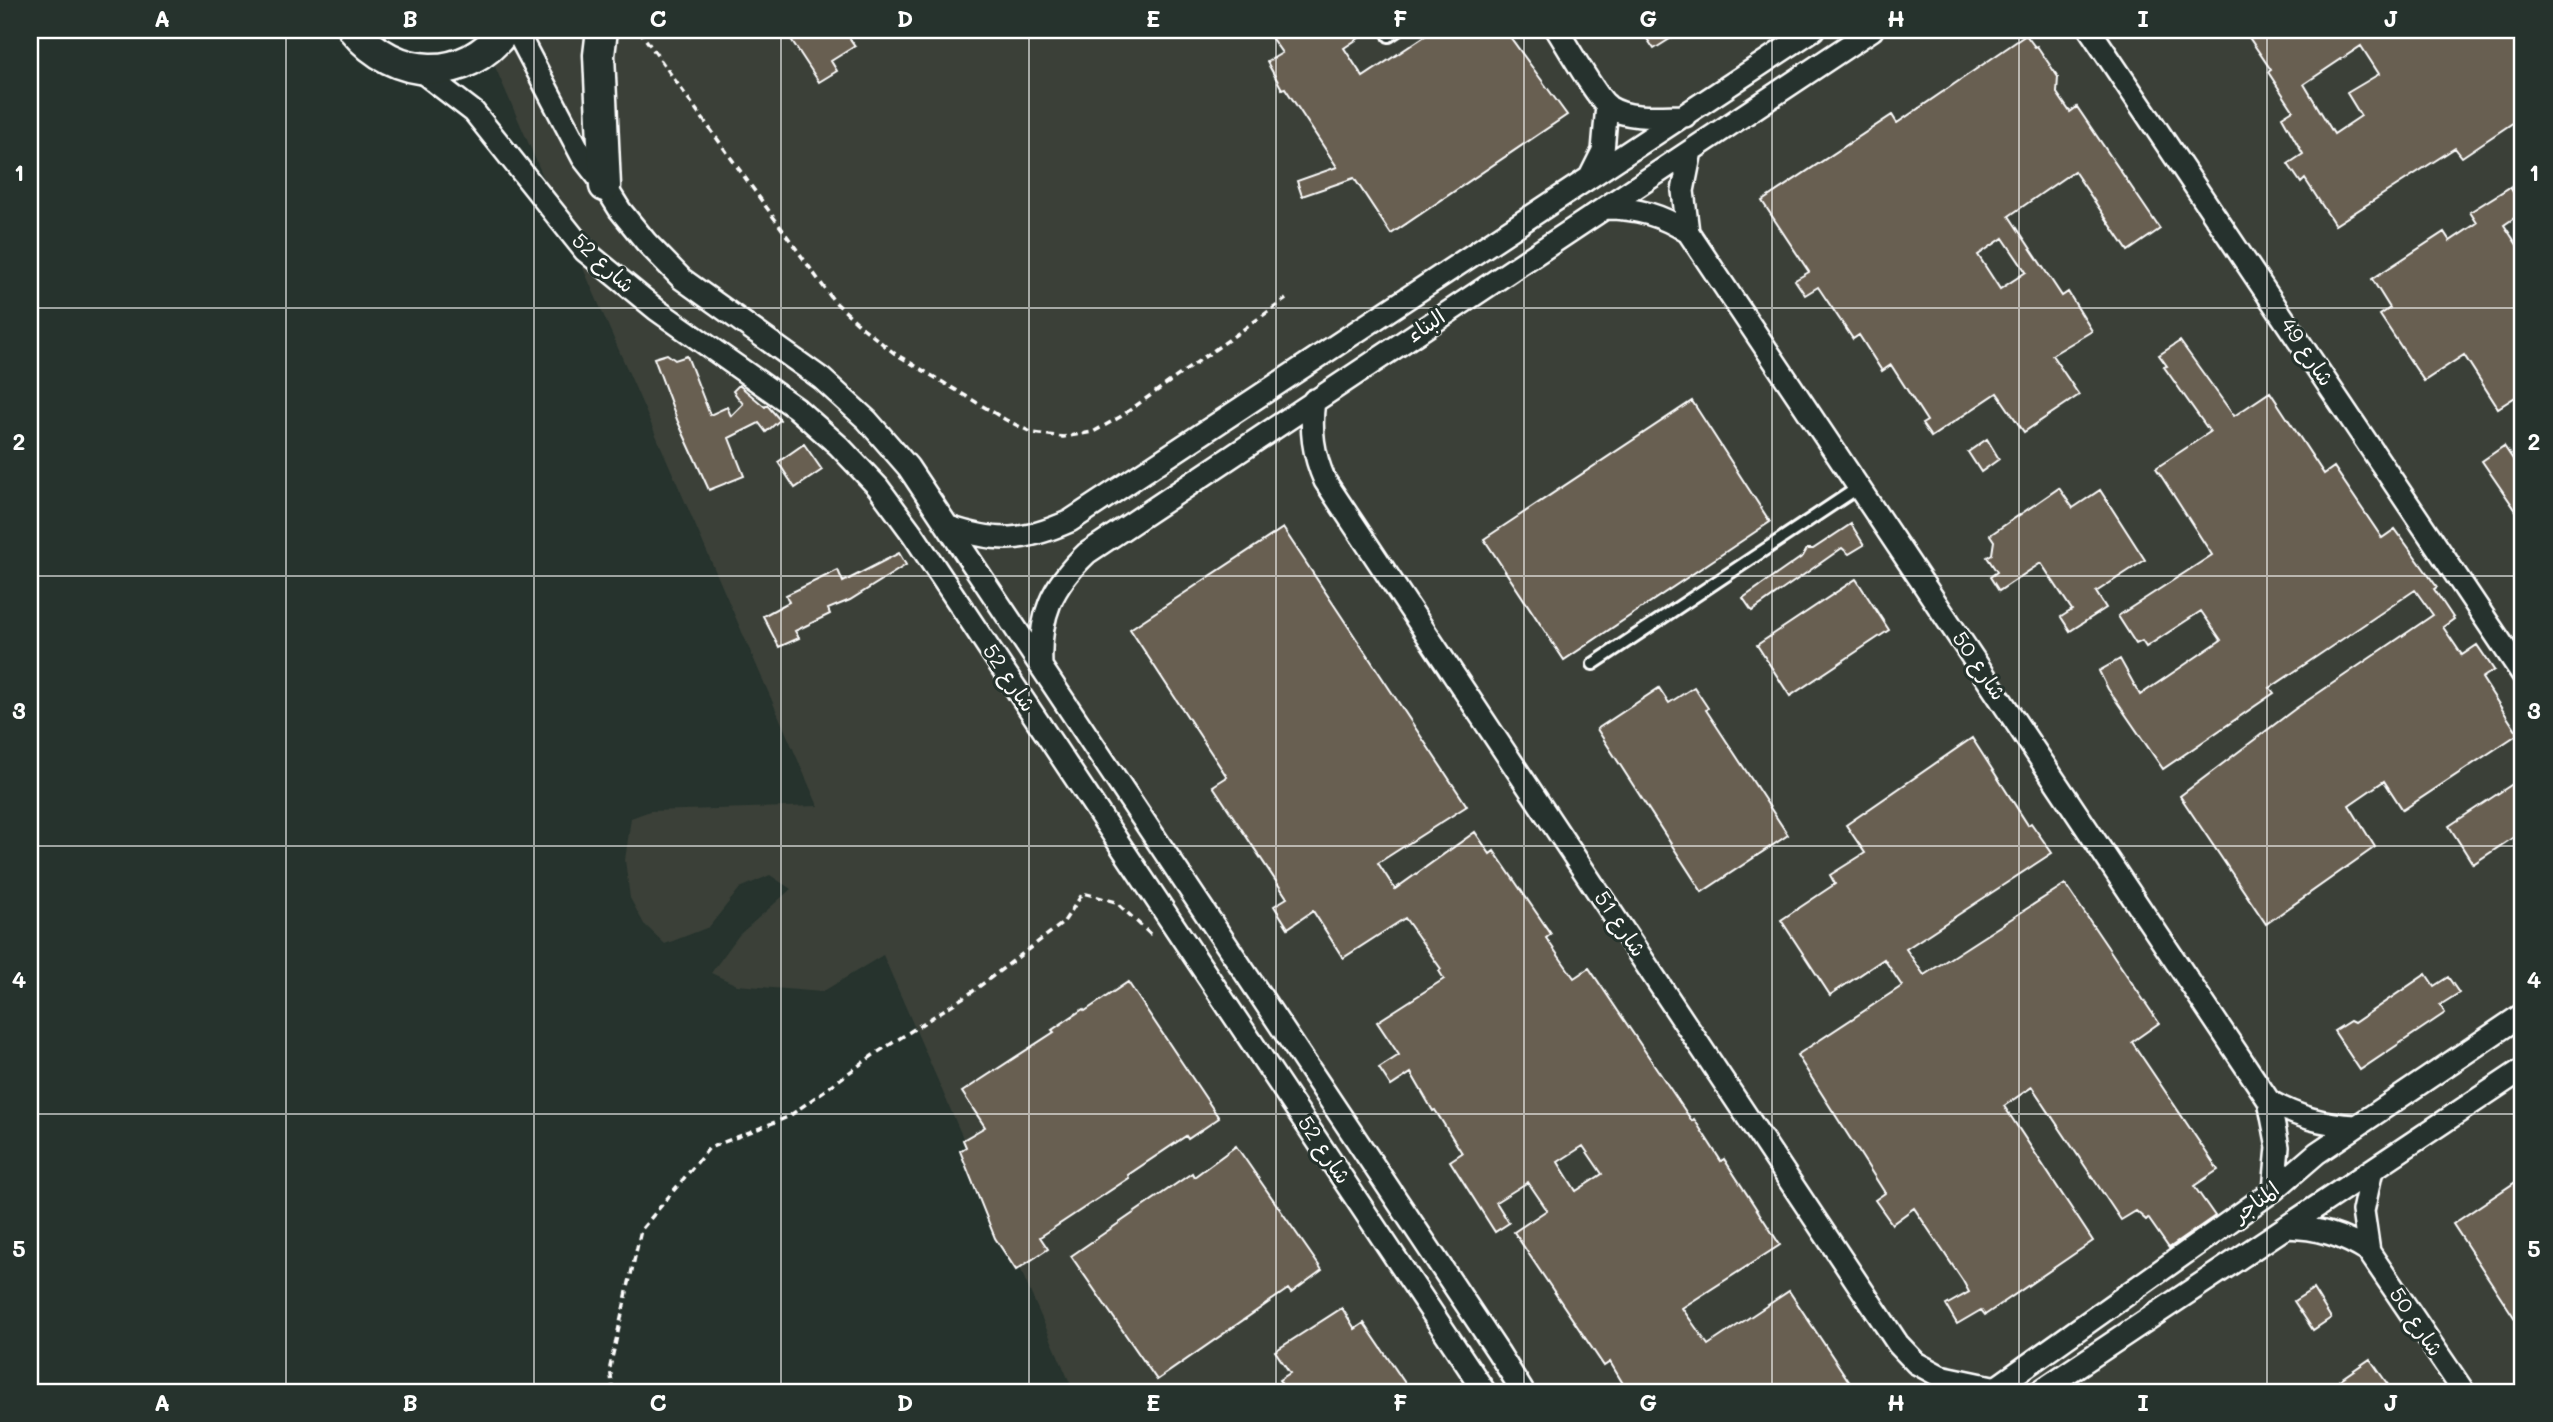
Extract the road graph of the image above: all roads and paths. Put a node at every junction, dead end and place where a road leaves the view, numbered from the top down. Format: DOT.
graph roads {
  1 [pos="354,30"];
  2 [pos="505,30"];
  3 [pos="516,30"];
  4 [pos="602,30"];
  5 [pos="639,30"];
  6 [pos="1557,30"];
  7 [pos="1813,30"];
  8 [pos="1872,30"];
  9 [pos="2090,30"];
  10 [pos="418,69"];
  11 [pos="1607,105"];
  12 [pos="1685,116"];
  13 [pos="1691,150"];
  14 [pos="1589,179"];
  15 [pos="605,186"];
  16 [pos="1605,208"];
  17 [pos="1688,232"];
  18 [pos="1286,299"];
  19 [pos="1314,400"];
  20 [pos="1859,487"];
  21 [pos="949,527"];
  22 [pos="1593,664"];
  23 [pos="1041,665"];
  24 [pos="2523,675"];
  25 [pos="1178,931"];
  26 [pos="2523,1014"];
  27 [pos="2523,1069"];
  28 [pos="2269,1101"];
  29 [pos="2356,1126"];
  30 [pos="2372,1170"];
  31 [pos="2274,1190"];
  32 [pos="2286,1227"];
  33 [pos="2369,1252"];
  34 [pos="1994,1390"];
  35 [pos="613,1392"];
  36 [pos="1485,1392"];
  37 [pos="1522,1392"];
  38 [pos="2039,1392"];
  39 [pos="2463,1392"];
  1 -- 10 [label="street"];
  2 -- 10 [label="street"];
  3 -- 15 [label="street, شارع 52"];
  4 -- 15 [label="street"];
  5 -- 18 [label="path"];
  6 -- 11 [label="street"];
  7 -- 12 [label="street, البناء"];
  8 -- 13 [label="street, البناء"];
  9 -- 24 [label="street, شارع 49"];
  10 -- 25 [label="street, شارع 52"];
  11 -- 12 [label="street"];
  11 -- 14 [label="street"];
  12 -- 14 [label="street, البناء"];
  13 -- 16 [label="street, البناء"];
  13 -- 17 [label="street, شارع 50"];
  14 -- 21 [label="street, البناء"];
  15 -- 21 [label="street, شارع 52"];
  16 -- 17 [label="street, شارع 50"];
  16 -- 19 [label="street, البناء"];
  17 -- 20 [label="street, شارع 50"];
  19 -- 23 [label="street, البناء"];
  19 -- 34 [label="street, شارع 51"];
  20 -- 22 [label="lane"];
  20 -- 28 [label="street, شارع 50"];
  21 -- 23 [label="street, شارع 52"];
  23 -- 37 [label="street, شارع 52"];
  25 -- 35 [label="path"];
  25 -- 36 [label="street, شارع 52"];
  26 -- 29 [label="street, المناجر"];
  27 -- 30 [label="street, المناجر"];
  28 -- 29 [label="street, شارع 50"];
  28 -- 31 [label="street, شارع 50"];
  29 -- 31 [label="street, المناجر"];
  30 -- 32 [label="street, المناجر"];
  30 -- 33 [label="street, شارع 50"];
  31 -- 34 [label="street, المناجر"];
  32 -- 33 [label="street, شارع 50"];
  32 -- 38 [label="street, المناجر"];
  33 -- 39 [label="street, شارع 50"];
}
